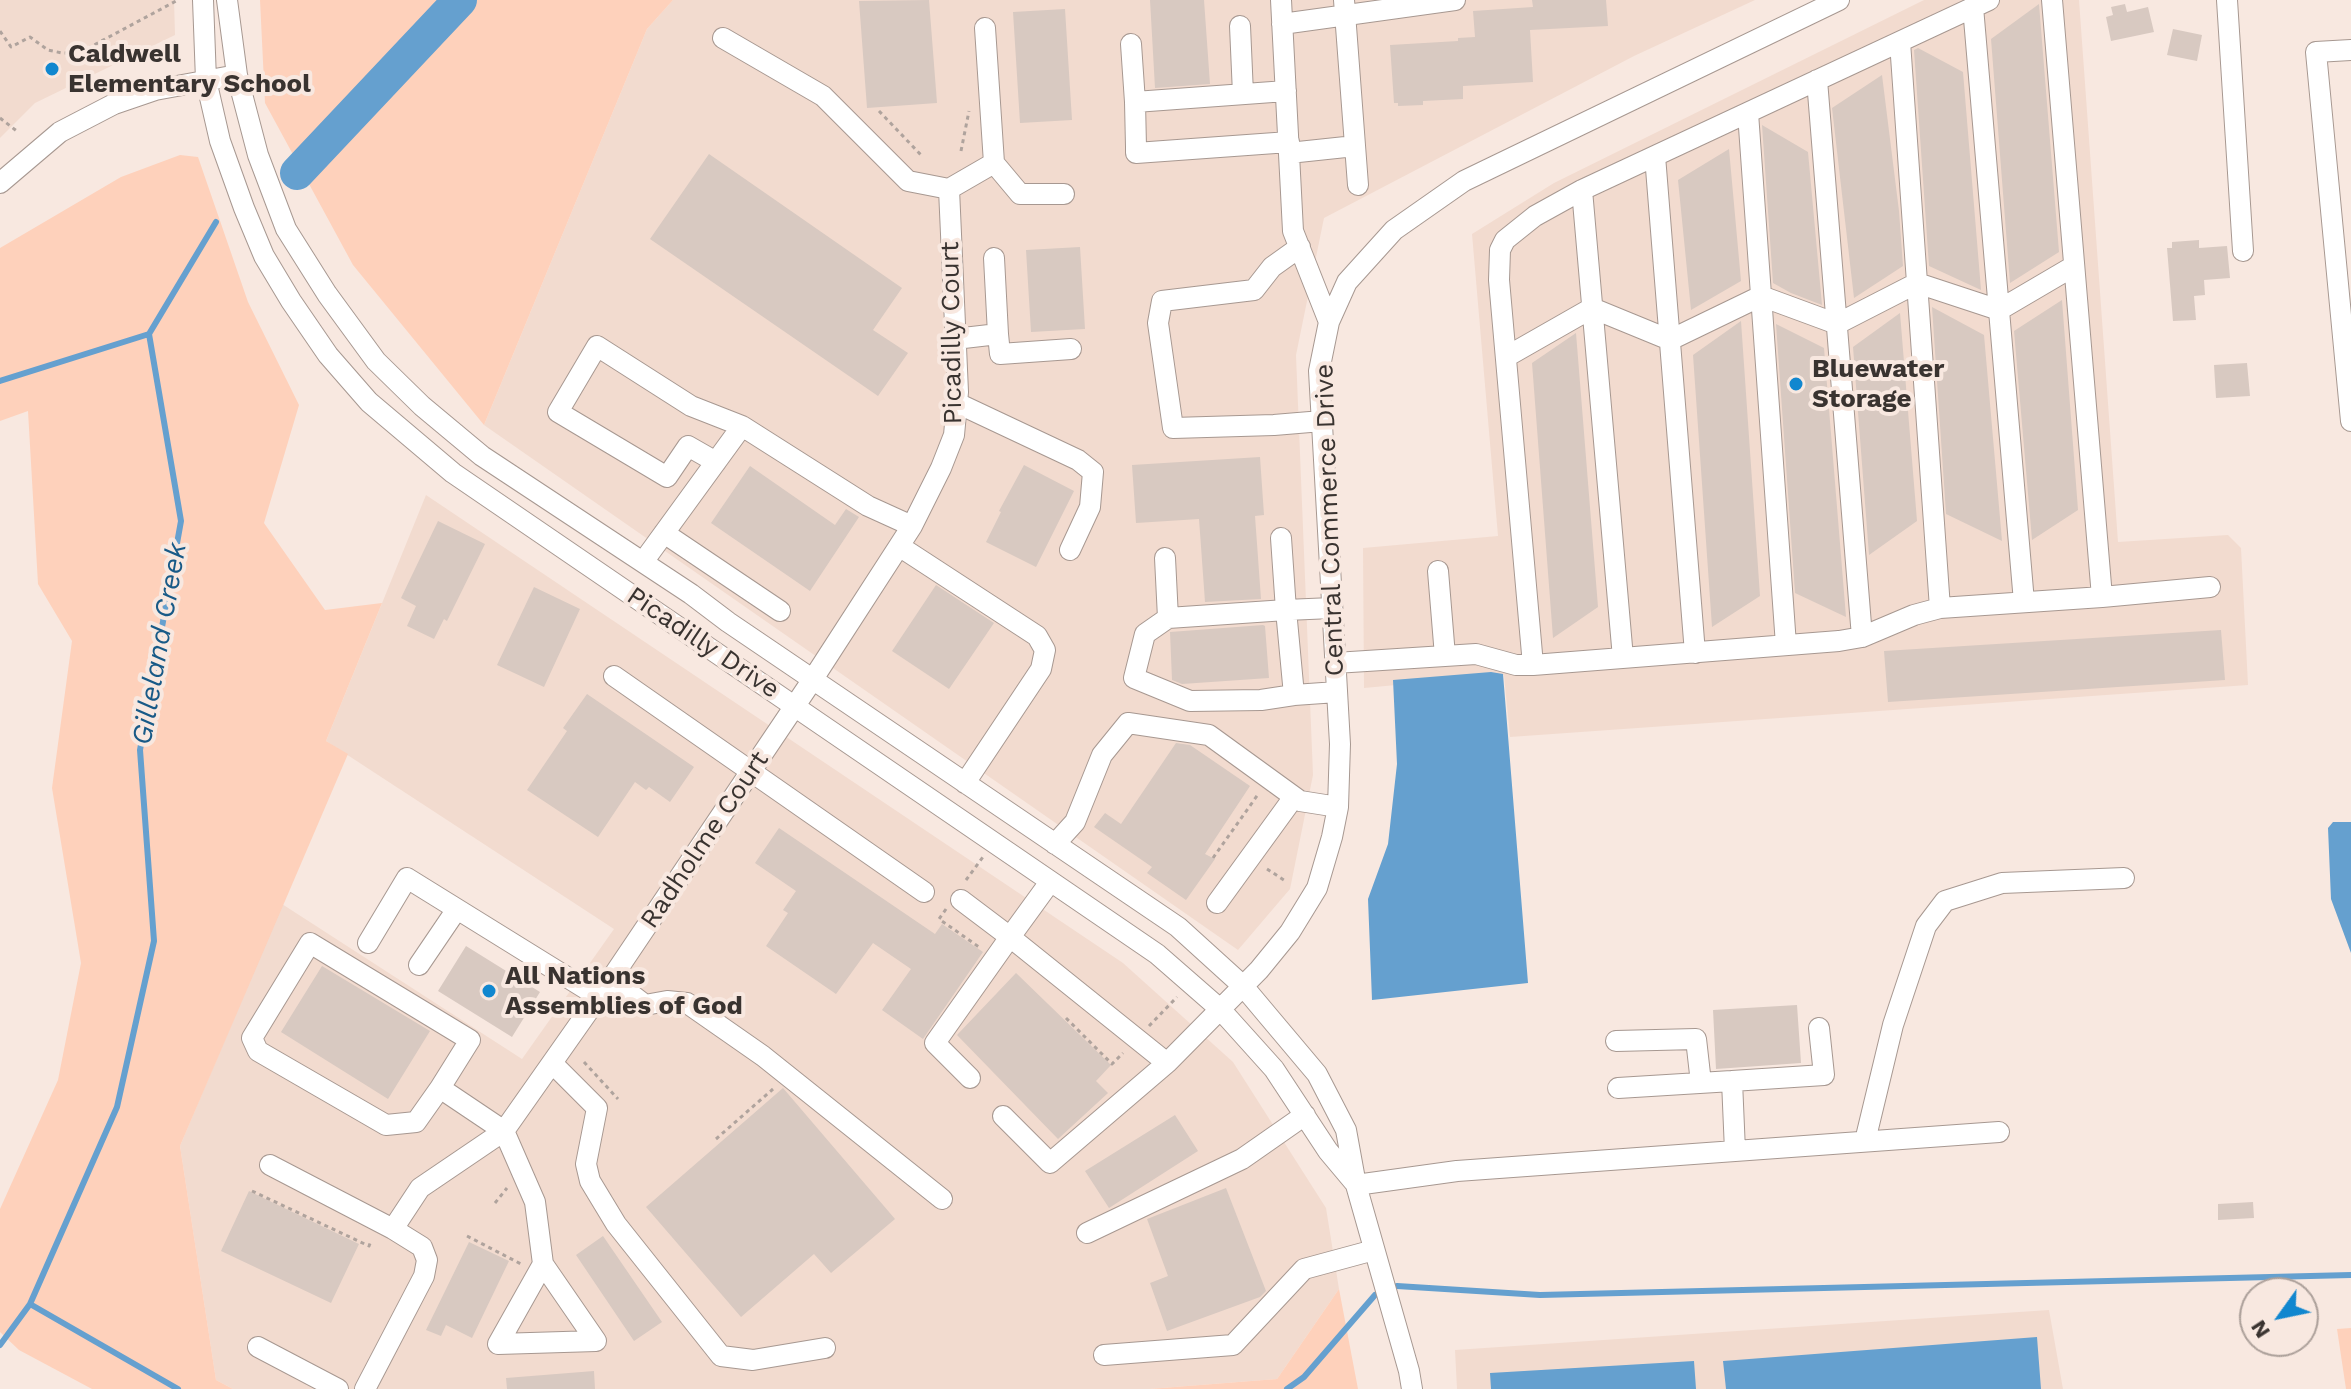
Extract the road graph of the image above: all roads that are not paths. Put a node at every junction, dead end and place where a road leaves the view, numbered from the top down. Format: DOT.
graph roads {
  1 [pos="203,0"];
  2 [pos="227,0"];
  3 [pos="1281,0"];
  4 [pos="1455,0"];
  5 [pos="1839,0"];
  6 [pos="2052,0"];
  7 [pos="2227,0"];
  8 [pos="1981,4"];
  9 [pos="1344,8"];
  10 [pos="1282,24"];
  11 [pos="1240,26"];
  12 [pos="985,28"];
  13 [pos="723,38"];
  14 [pos="1900,42"];
  15 [pos="1131,44"];
  16 [pos="2351,50"];
  17 [pos="237,75"];
  18 [pos="206,80"];
  19 [pos="1817,80"];
  20 [pos="1286,91"];
  21 [pos="1243,94"];
  22 [pos="1135,102"];
  23 [pos="1748,113"];
  24 [pos="1355,146"];
  25 [pos="1289,148"];
  26 [pos="1655,156"];
  27 [pos="994,163"];
  28 [pos="0,183"];
  29 [pos="1358,185"];
  30 [pos="949,189"];
  31 [pos="1582,190"];
  32 [pos="1064,194"];
  33 [pos="1300,247"];
  34 [pos="2243,251"];
  35 [pos="994,258"];
  36 [pos="2074,266"];
  37 [pos="1917,283"];
  38 [pos="1761,296"];
  39 [pos="1592,308"];
  40 [pos="1999,310"];
  41 [pos="1329,322"];
  42 [pos="1837,324"];
  43 [pos="998,334"];
  44 [pos="955,339"];
  45 [pos="1670,340"];
  46 [pos="1071,349"];
  47 [pos="1506,357"];
  48 [pos="957,403"];
  49 [pos="1322,421"];
  50 [pos="2351,421"];
  51 [pos="742,426"];
  52 [pos="716,462"];
  53 [pos="912,526"];
  54 [pos="664,533"];
  55 [pos="1281,538"];
  56 [pos="899,546"];
  57 [pos="1070,550"];
  58 [pos="1165,558"];
  59 [pos="643,562"];
  60 [pos="1438,571"];
  61 [pos="2210,587"];
  62 [pos="2102,597"];
  63 [pos="2024,602"];
  64 [pos="1332,608"];
  65 [pos="1940,608"];
  66 [pos="1286,610"];
  67 [pos="780,611"];
  68 [pos="1168,618"];
  69 [pos="1862,637"];
  70 [pos="1786,645"];
  71 [pos="1695,653"];
  72 [pos="1445,656"];
  73 [pos="1623,658"];
  74 [pos="1335,663"];
  75 [pos="1533,665"];
  76 [pos="614,676"];
  77 [pos="813,679"];
  78 [pos="1337,692"];
  79 [pos="1294,695"];
  80 [pos="795,705"];
  81 [pos="750,772"];
  82 [pos="965,783"];
  83 [pos="1294,797"];
  84 [pos="1338,807"];
  85 [pos="1055,844"];
  86 [pos="2124,878"];
  87 [pos="1050,882"];
  88 [pos="924,892"];
  89 [pos="961,900"];
  90 [pos="1217,903"];
  91 [pos="457,909"];
  92 [pos="1010,937"];
  93 [pos="368,943"];
  94 [pos="419,965"];
  95 [pos="611,979"];
  96 [pos="1243,986"];
  97 [pos="599,997"];
  98 [pos="1220,1009"];
  99 [pos="1819,1028"];
  100 [pos="1616,1041"];
  101 [pos="552,1063"];
  102 [pos="1167,1063"];
  103 [pos="970,1078"];
  104 [pos="1732,1081"];
  105 [pos="1701,1083"];
  106 [pos="440,1088"];
  107 [pos="1618,1088"];
  108 [pos="1305,1115"];
  109 [pos="1003,1116"];
  110 [pos="504,1131"];
  111 [pos="1999,1132"];
  112 [pos="1865,1141"];
  113 [pos="1735,1151"];
  114 [pos="270,1165"];
  115 [pos="1356,1185"];
  116 [pos="942,1199"];
  117 [pos="393,1229"];
  118 [pos="1087,1233"];
  119 [pos="1374,1250"];
  120 [pos="535,1265"];
  121 [pos="258,1347"];
  122 [pos="825,1348"];
  123 [pos="1104,1355"];
  124 [pos="338,1389"];
  125 [pos="365,1389"];
  126 [pos="1412,1389"];
  1 -- 18 [label="street, Picadilly Drive"];
  2 -- 17 [label="street, Picadilly Drive"];
  3 -- 10 [label="street"];
  4 -- 9 [label="street"];
  5 -- 41 [label="street, Central Commerce Drive"];
  6 -- 36 [label="street"];
  7 -- 34 [label="street"];
  8 -- 14 [label="street"];
  8 -- 40 [label="street"];
  9 -- 10 [label="street"];
  9 -- 24 [label="street"];
  10 -- 20 [label="street"];
  11 -- 21 [label="street"];
  12 -- 27 [label="street"];
  13 -- 30 [label="street"];
  14 -- 19 [label="street"];
  14 -- 37 [label="street"];
  15 -- 22 [label="street"];
  16 -- 50 [label="street"];
  17 -- 18 [label="street"];
  17 -- 59 [label="street, Picadilly Drive"];
  18 -- 28 [label="street"];
  18 -- 80 [label="street, Picadilly Drive"];
  19 -- 23 [label="street"];
  19 -- 42 [label="street"];
  20 -- 21 [label="street"];
  20 -- 25 [label="street"];
  21 -- 22 [label="street"];
  22 -- 25 [label="street"];
  23 -- 26 [label="street"];
  23 -- 38 [label="street"];
  24 -- 25 [label="street"];
  24 -- 29 [label="street"];
  25 -- 33 [label="street"];
  26 -- 31 [label="street"];
  26 -- 45 [label="street"];
  27 -- 30 [label="street"];
  27 -- 32 [label="street"];
  30 -- 44 [label="street, Picadilly Court"];
  31 -- 39 [label="street"];
  31 -- 47 [label="street"];
  33 -- 41 [label="street"];
  33 -- 49 [label="street"];
  35 -- 43 [label="street"];
  36 -- 40 [label="street"];
  36 -- 62 [label="street"];
  37 -- 40 [label="street"];
  37 -- 42 [label="street"];
  37 -- 65 [label="street"];
  38 -- 42 [label="street"];
  38 -- 45 [label="street"];
  38 -- 70 [label="street"];
  39 -- 45 [label="street"];
  39 -- 47 [label="street"];
  39 -- 73 [label="street"];
  40 -- 63 [label="street"];
  41 -- 49 [label="street, Central Commerce Drive"];
  42 -- 69 [label="street"];
  43 -- 44 [label="street"];
  43 -- 46 [label="street"];
  44 -- 48 [label="street, Picadilly Court"];
  45 -- 71 [label="street"];
  47 -- 75 [label="street"];
  48 -- 53 [label="street, Picadilly Court"];
  48 -- 57 [label="street"];
  49 -- 64 [label="street, Central Commerce Drive"];
  51 -- 52 [label="street"];
  51 -- 52 [label="street"];
  51 -- 53 [label="street"];
  52 -- 54 [label="street"];
  53 -- 56 [label="street, Picadilly Court"];
  54 -- 59 [label="street"];
  54 -- 67 [label="street"];
  55 -- 66 [label="street"];
  56 -- 77 [label="street, Picadilly Court"];
  56 -- 82 [label="street"];
  58 -- 68 [label="street"];
  59 -- 77 [label="street, Picadilly Drive"];
  60 -- 72 [label="street"];
  61 -- 62 [label="street"];
  62 -- 63 [label="street"];
  63 -- 65 [label="street"];
  64 -- 66 [label="street"];
  64 -- 74 [label="street, Central Commerce Drive"];
  65 -- 69 [label="street"];
  66 -- 68 [label="street"];
  66 -- 79 [label="street"];
  68 -- 79 [label="street"];
  69 -- 70 [label="street"];
  70 -- 71 [label="street"];
  71 -- 73 [label="street"];
  72 -- 74 [label="street"];
  72 -- 75 [label="street"];
  73 -- 75 [label="street"];
  74 -- 78 [label="street, Central Commerce Drive"];
  76 -- 81 [label="street"];
  77 -- 80 [label="street, Radholme Court"];
  77 -- 82 [label="street, Picadilly Drive"];
  78 -- 79 [label="street"];
  78 -- 84 [label="street, Central Commerce Drive"];
  80 -- 81 [label="street, Radholme Court"];
  80 -- 87 [label="street, Picadilly Drive"];
  81 -- 88 [label="street"];
  81 -- 95 [label="street, Radholme Court"];
  82 -- 85 [label="street, Picadilly Drive"];
  83 -- 84 [label="street"];
  83 -- 85 [label="street"];
  83 -- 90 [label="street"];
  84 -- 96 [label="street, Central Commerce Drive"];
  85 -- 96 [label="street, Picadilly Drive"];
  86 -- 112 [label="street"];
  87 -- 92 [label="street"];
  87 -- 98 [label="street, Picadilly Drive"];
  89 -- 92 [label="street"];
  91 -- 93 [label="street"];
  91 -- 94 [label="street"];
  91 -- 97 [label="street"];
  92 -- 102 [label="street"];
  92 -- 103 [label="street"];
  95 -- 97 [label="street, Radholme Court"];
  95 -- 116 [label="street"];
  96 -- 98 [label="street, Central Commerce Drive"];
  96 -- 115 [label="street, Picadilly Drive"];
  97 -- 101 [label="street, Radholme Court"];
  98 -- 102 [label="street, Central Commerce Drive"];
  98 -- 108 [label="street, Picadilly Drive"];
  99 -- 104 [label="street"];
  100 -- 105 [label="street"];
  101 -- 110 [label="street, Radholme Court"];
  101 -- 122 [label="street"];
  102 -- 109 [label="street, Central Commerce Drive"];
  104 -- 105 [label="street"];
  104 -- 113 [label="street"];
  105 -- 107 [label="street"];
  106 -- 106 [label="street"];
  106 -- 110 [label="street"];
  108 -- 115 [label="street, Picadilly Drive"];
  108 -- 118 [label="street"];
  110 -- 117 [label="street"];
  110 -- 120 [label="street"];
  111 -- 112 [label="street"];
  112 -- 113 [label="street"];
  113 -- 115 [label="street"];
  114 -- 117 [label="street"];
  115 -- 119 [label="street, Picadilly Drive"];
  117 -- 125 [label="street"];
  119 -- 123 [label="street"];
  119 -- 126 [label="street, Picadilly Drive"];
  120 -- 120 [label="street"];
  121 -- 124 [label="street"];
}
